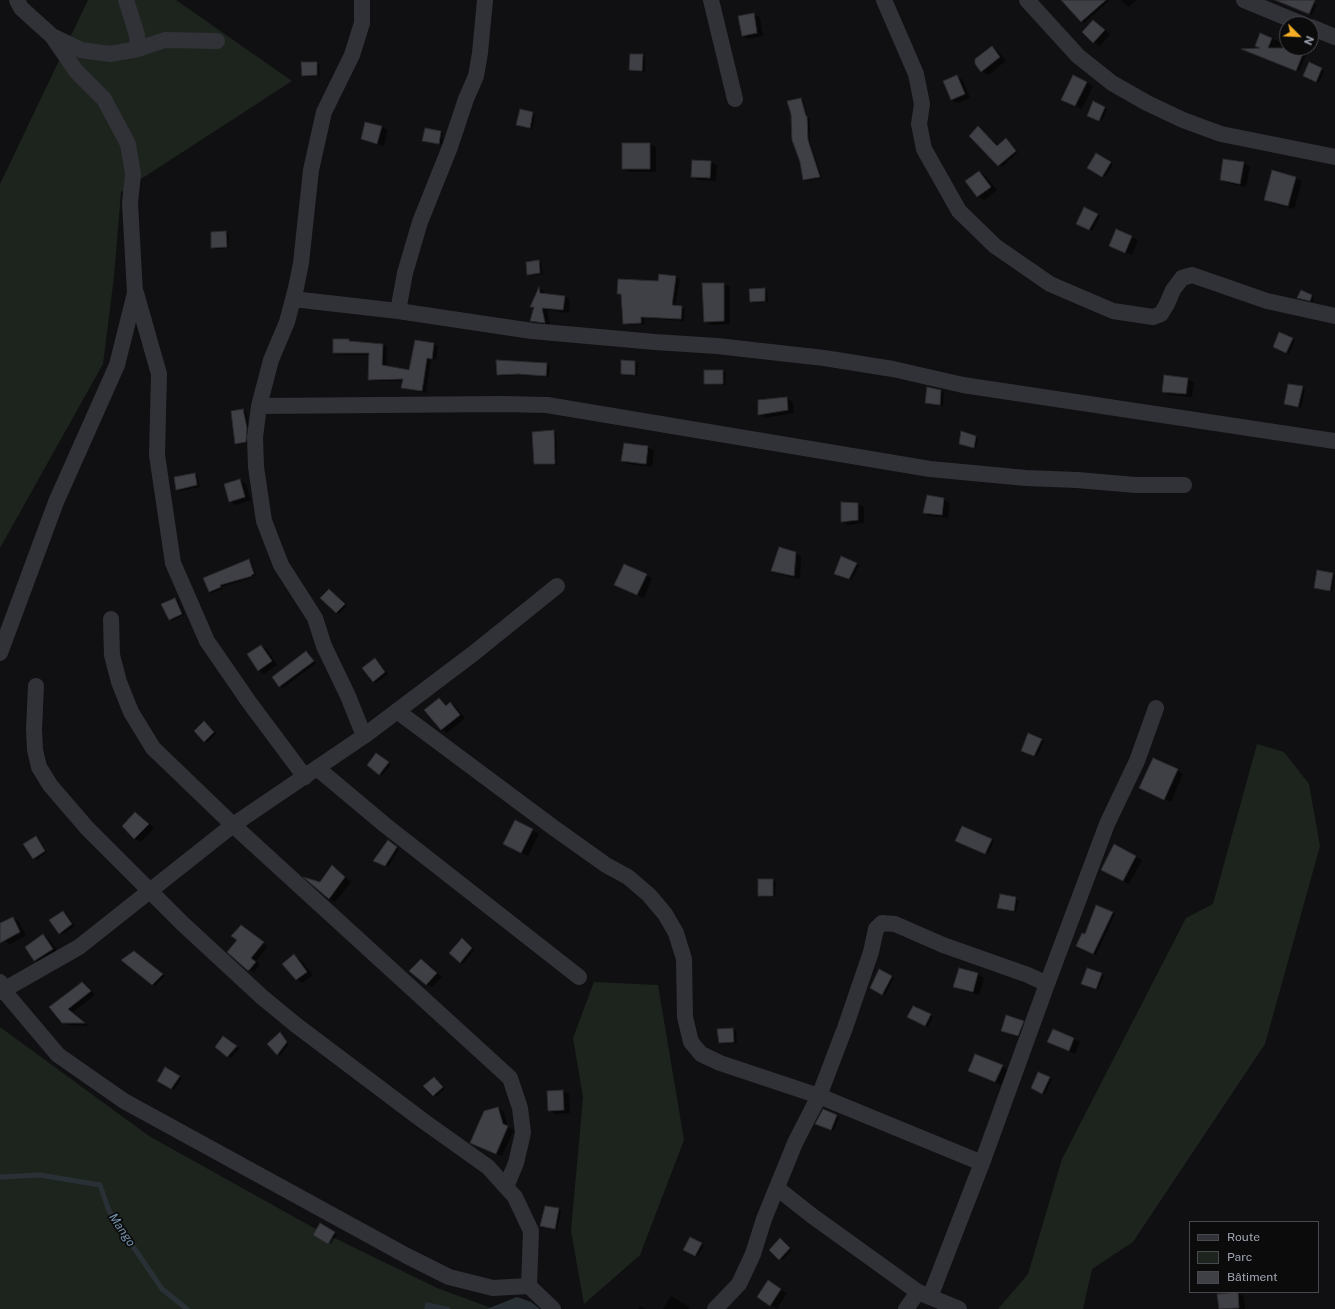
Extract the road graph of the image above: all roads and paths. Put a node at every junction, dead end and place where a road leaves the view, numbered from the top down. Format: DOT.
graph roads {
  1 [pos="17,0"];
  2 [pos="126,0"];
  3 [pos="362,0"];
  4 [pos="485,0"];
  5 [pos="711,0"];
  6 [pos="884,0"];
  7 [pos="1027,0"];
  8 [pos="1244,0"];
  9 [pos="1283,16"];
  10 [pos="1319,30"];
  11 [pos="52,36"];
  12 [pos="1335,37"];
  13 [pos="217,41"];
  14 [pos="138,49"];
  15 [pos="735,99"];
  16 [pos="1335,157"];
  17 [pos="136,292"];
  18 [pos="293,299"];
  19 [pos="398,311"];
  20 [pos="1335,316"];
  21 [pos="259,406"];
  22 [pos="1335,441"];
  23 [pos="1184,485"];
  24 [pos="557,586"];
  25 [pos="111,619"];
  26 [pos="0,653"];
  27 [pos="36,686"];
  28 [pos="1156,708"];
  29 [pos="397,711"];
  30 [pos="364,736"];
  31 [pos="311,772"];
  32 [pos="233,825"];
  33 [pos="150,891"];
  34 [pos="579,977"];
  35 [pos="1047,984"];
  36 [pos="1,988"];
  37 [pos="819,1096"];
  38 [pos="982,1163"];
  39 [pos="506,1187"];
  40 [pos="777,1188"];
  41 [pos="529,1286"];
  42 [pos="924,1295"];
  43 [pos="553,1309"];
  44 [pos="715,1309"];
  45 [pos="906,1309"];
  46 [pos="959,1309"];
  1 -- 11 [label="street"];
  2 -- 14 [label="street"];
  3 -- 18 [label="street"];
  4 -- 19 [label="street"];
  5 -- 15 [label="street"];
  6 -- 20 [label="street"];
  7 -- 16 [label="street"];
  8 -- 9 [label="street"];
  10 -- 12 [label="street"];
  11 -- 14 [label="street"];
  11 -- 17 [label="street"];
  13 -- 14 [label="street"];
  17 -- 26 [label="street"];
  17 -- 31 [label="street"];
  18 -- 19 [label="street"];
  18 -- 21 [label="street"];
  19 -- 22 [label="street"];
  21 -- 23 [label="street"];
  21 -- 30 [label="street"];
  24 -- 29 [label="street"];
  25 -- 32 [label="street"];
  27 -- 33 [label="street"];
  28 -- 35 [label="street"];
  29 -- 30 [label="street"];
  29 -- 37 [label="street"];
  30 -- 31 [label="street"];
  31 -- 32 [label="street"];
  31 -- 34 [label="street"];
  32 -- 33 [label="street"];
  32 -- 39 [label="street"];
  33 -- 36 [label="street"];
  33 -- 39 [label="street"];
  35 -- 37 [label="street"];
  35 -- 38 [label="street"];
  36 -- 41 [label="street"];
  37 -- 38 [label="street"];
  37 -- 40 [label="street"];
  38 -- 42 [label="street"];
  39 -- 41 [label="street"];
  40 -- 42 [label="street"];
  40 -- 44 [label="street"];
  41 -- 43 [label="street"];
  42 -- 45 [label="street"];
  42 -- 46 [label="street"];
}
